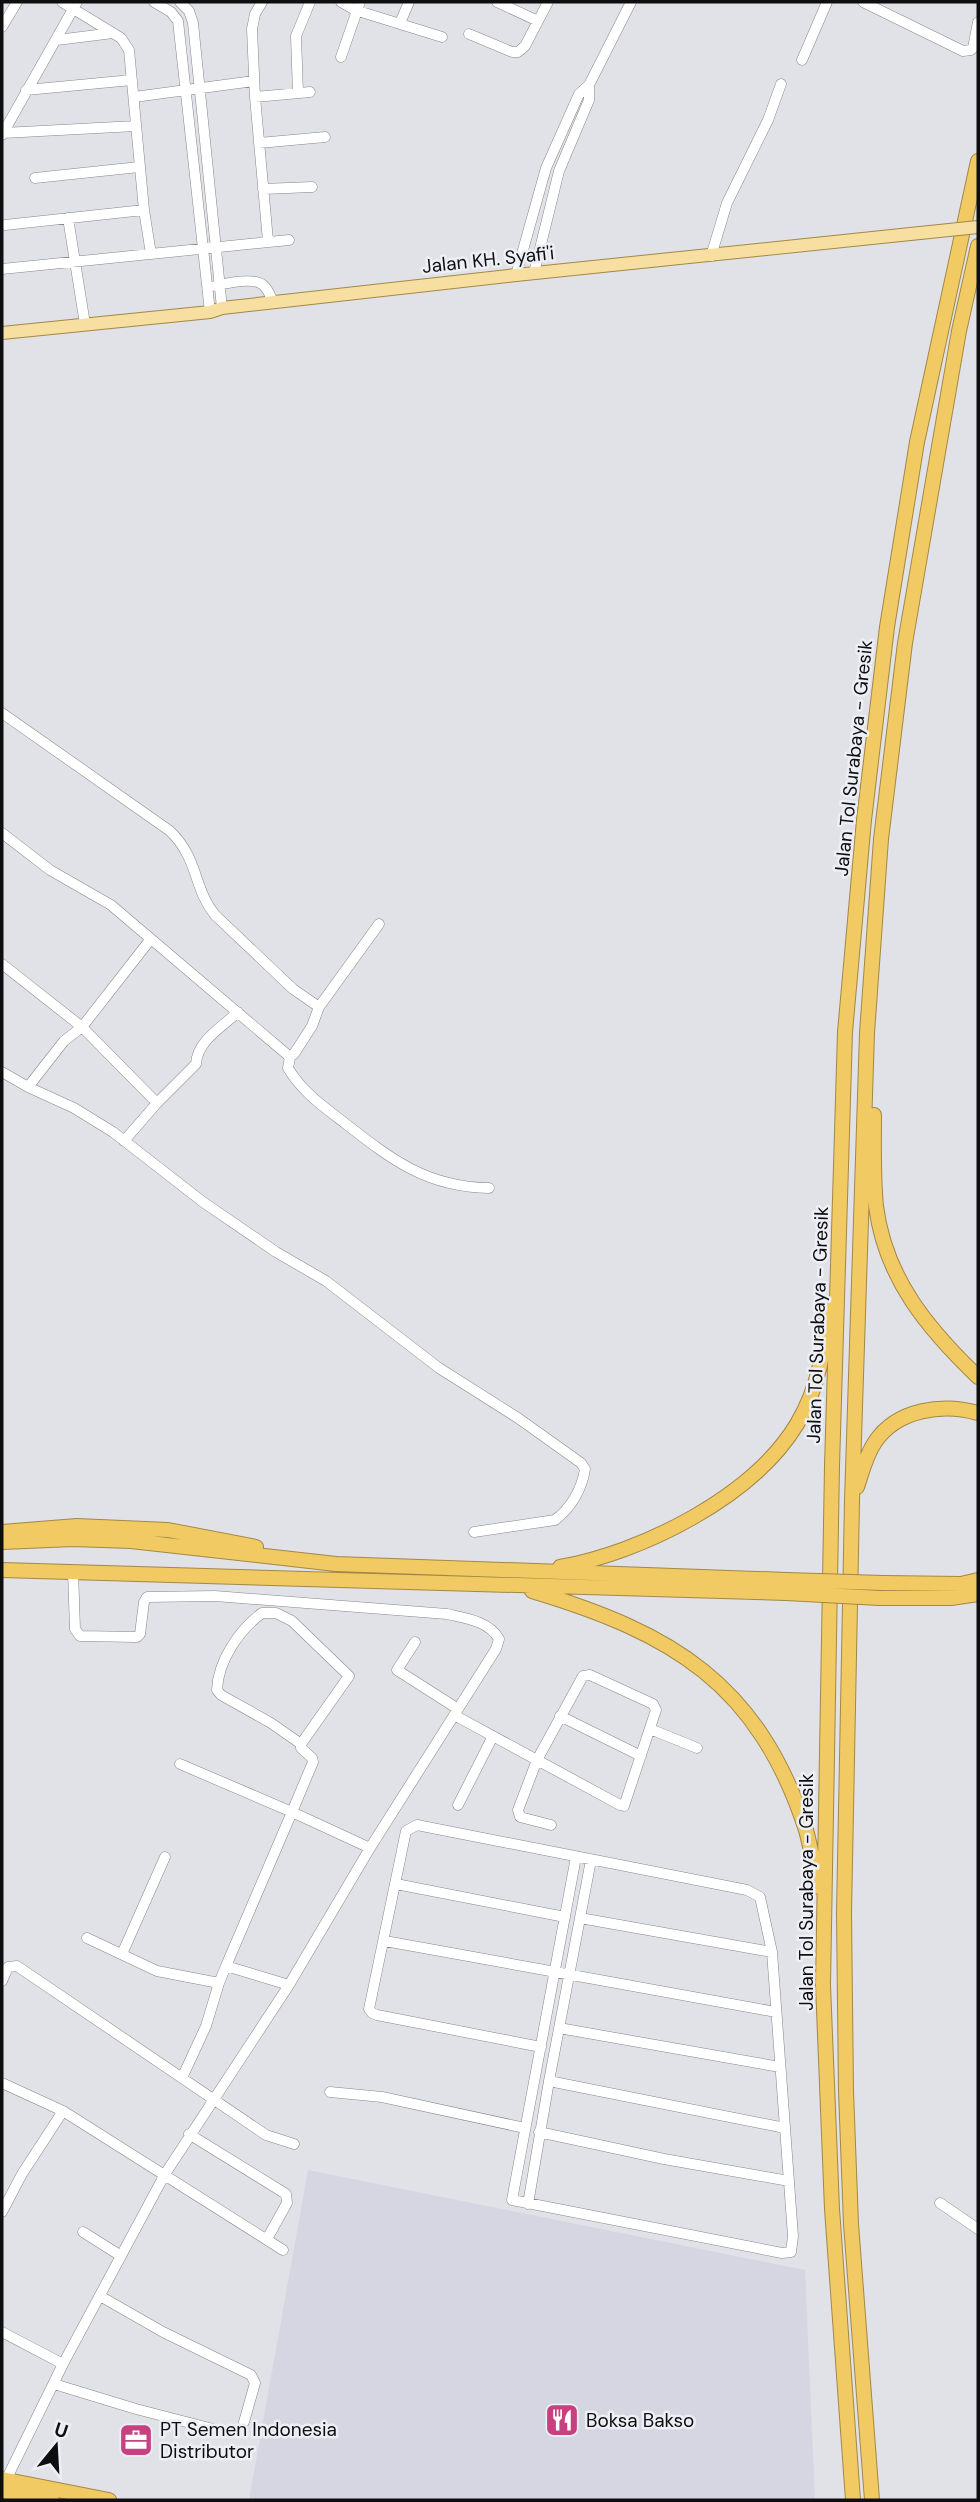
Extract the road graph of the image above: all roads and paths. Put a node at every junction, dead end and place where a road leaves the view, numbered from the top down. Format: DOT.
graph roads {
  1 [pos="16,2"];
  2 [pos="62,2"];
  3 [pos="153,2"];
  4 [pos="262,2"];
  5 [pos="310,2"];
  6 [pos="341,2"];
  7 [pos="409,2"];
  8 [pos="497,2"];
  9 [pos="548,2"];
  10 [pos="631,2"];
  11 [pos="827,2"];
  12 [pos="863,2"];
  13 [pos="185,3"];
  14 [pos="75,5"];
  15 [pos="358,6"];
  16 [pos="174,15"];
  17 [pos="538,21"];
  18 [pos="978,22"];
  19 [pos="400,23"];
  20 [pos="2,27"];
  21 [pos="114,33"];
  22 [pos="469,34"];
  23 [pos="442,37"];
  24 [pos="57,40"];
  25 [pos="341,57"];
  26 [pos="802,60"];
  27 [pos="132,80"];
  28 [pos="254,81"];
  29 [pos="781,84"];
  30 [pos="589,85"];
  31 [pos="199,89"];
  32 [pos="26,90"];
  33 [pos="185,92"];
  34 [pos="310,92"];
  35 [pos="298,93"];
  36 [pos="134,97"];
  37 [pos="255,97"];
  38 [pos="568,119"];
  39 [pos="579,124"];
  40 [pos="136,126"];
  41 [pos="2,134"];
  42 [pos="325,137"];
  43 [pos="259,143"];
  44 [pos="978,161"];
  45 [pos="200,162"];
  46 [pos="139,167"];
  47 [pos="35,178"];
  48 [pos="312,187"];
  49 [pos="263,189"];
  50 [pos="144,210"];
  51 [pos="68,218"];
  52 [pos="5,225"];
  53 [pos="978,227"];
  54 [pos="289,240"];
  55 [pos="268,242"];
  56 [pos="978,246"];
  57 [pos="215,247"];
  58 [pos="202,250"];
  59 [pos="151,254"];
  60 [pos="711,256"];
  61 [pos="76,263"];
  62 [pos="2,269"];
  63 [pos="534,273"];
  64 [pos="516,275"];
  65 [pos="219,284"];
  66 [pos="208,288"];
  67 [pos="273,302"];
  68 [pos="216,310"];
  69 [pos="85,324"];
  70 [pos="2,333"];
  71 [pos="2,713"];
  72 [pos="2,833"];
  73 [pos="379,924"];
  74 [pos="150,940"];
  75 [pos="2,964"];
  76 [pos="319,1007"];
  77 [pos="238,1012"];
  78 [pos="82,1027"];
  79 [pos="867,1033"];
  80 [pos="290,1056"];
  81 [pos="2,1072"];
  82 [pos="28,1087"];
  83 [pos="158,1103"];
  84 [pos="124,1141"];
  85 [pos="840,1176"];
  86 [pos="489,1188"];
  87 [pos="978,1377"];
  88 [pos="978,1413"];
  89 [pos="852,1502"];
  90 [pos="2,1532"];
  91 [pos="474,1532"];
  92 [pos="2,1542"];
  93 [pos="336,1564"];
  94 [pos="2,1570"];
  95 [pos="73,1571"];
  96 [pos="529,1572"];
  97 [pos="978,1580"];
  98 [pos="511,1584"];
  99 [pos="786,1587"];
  100 [pos="978,1594"];
  101 [pos="415,1642"];
  102 [pos="456,1712"];
  103 [pos="560,1716"];
  104 [pos="650,1729"];
  105 [pos="493,1736"];
  106 [pos="300,1744"];
  107 [pos="697,1748"];
  108 [pos="641,1756"];
  109 [pos="537,1760"];
  110 [pos="180,1765"];
  111 [pos="458,1805"];
  112 [pos="292,1812"];
  113 [pos="551,1825"];
  114 [pos="370,1848"];
  115 [pos="165,1857"];
  116 [pos="576,1857"];
  117 [pos="592,1860"];
  118 [pos="396,1884"];
  119 [pos="824,1909"];
  120 [pos="565,1917"];
  121 [pos="580,1918"];
  122 [pos="87,1938"];
  123 [pos="385,1941"];
  124 [pos="772,1952"];
  125 [pos="122,1954"];
  126 [pos="226,1966"];
  127 [pos="555,1973"];
  128 [pos="569,1975"];
  129 [pos="2,1981"];
  130 [pos="219,1983"];
  131 [pos="289,1985"];
  132 [pos="776,2012"];
  133 [pos="559,2028"];
  134 [pos="541,2047"];
  135 [pos="780,2067"];
  136 [pos="182,2078"];
  137 [pos="549,2081"];
  138 [pos="2,2083"];
  139 [pos="330,2092"];
  140 [pos="212,2098"];
  141 [pos="63,2111"];
  142 [pos="785,2127"];
  143 [pos="525,2128"];
  144 [pos="539,2132"];
  145 [pos="190,2134"];
  146 [pos="295,2144"];
  147 [pos="165,2174"];
  148 [pos="789,2181"];
  149 [pos="940,2203"];
  150 [pos="528,2204"];
  151 [pos="2,2212"];
  152 [pos="978,2229"];
  153 [pos="83,2232"];
  154 [pos="267,2239"];
  155 [pos="283,2250"];
  156 [pos="121,2256"];
  157 [pos="100,2296"];
  158 [pos="2,2332"];
  159 [pos="63,2364"];
  160 [pos="54,2384"];
  161 [pos="244,2422"];
  162 [pos="221,2431"];
  163 [pos="3,2483"];
  164 [pos="52,2500"];
  165 [pos="109,2500"];
  166 [pos="853,2500"];
  167 [pos="872,2500"];
  1 -- 20 [label="street"];
  2 -- 14 [label="street"];
  3 -- 16 [label="street"];
  4 -- 28 [label="street"];
  5 -- 35 [label="street"];
  6 -- 15 [label="street"];
  7 -- 19 [label="street"];
  8 -- 17 [label="street"];
  9 -- 17 [label="street"];
  10 -- 30 [label="street"];
  11 -- 26 [label="street"];
  12 -- 18 [label="street"];
  13 -- 16 [label="street"];
  13 -- 31 [label="street"];
  14 -- 21 [label="street"];
  14 -- 24 [label="street"];
  15 -- 19 [label="street"];
  15 -- 25 [label="street"];
  16 -- 33 [label="street"];
  17 -- 22 [label="street"];
  19 -- 23 [label="street"];
  21 -- 24 [label="street"];
  21 -- 27 [label="street"];
  24 -- 32 [label="street"];
  27 -- 32 [label="street"];
  27 -- 36 [label="street"];
  28 -- 31 [label="street"];
  28 -- 37 [label="street"];
  29 -- 60 [label="street"];
  30 -- 38 [label="street"];
  30 -- 39 [label="street"];
  31 -- 33 [label="street"];
  31 -- 45 [label="street"];
  32 -- 41 [label="street"];
  33 -- 36 [label="street"];
  33 -- 45 [label="street"];
  34 -- 35 [label="street"];
  35 -- 37 [label="street"];
  36 -- 40 [label="street"];
  37 -- 43 [label="street"];
  38 -- 39 [label="street"];
  38 -- 64 [label="street"];
  39 -- 63 [label="street"];
  40 -- 41 [label="street"];
  40 -- 46 [label="street"];
  42 -- 43 [label="street"];
  43 -- 49 [label="street"];
  44 -- 85 [label="highway, Jalan Tol Surabaya - Gresik"];
  45 -- 57 [label="street"];
  45 -- 58 [label="street"];
  46 -- 47 [label="street"];
  46 -- 50 [label="street"];
  48 -- 49 [label="street"];
  49 -- 55 [label="street"];
  50 -- 51 [label="street"];
  50 -- 59 [label="street"];
  51 -- 52 [label="street"];
  51 -- 61 [label="street"];
  53 -- 60 [label="main road, Jalan KH. Syafi'i, bridge"];
  54 -- 55 [label="street"];
  55 -- 57 [label="street"];
  56 -- 79 [label="highway, Jalan Tol Surabaya - Gresik"];
  57 -- 58 [label="street"];
  57 -- 65 [label="street"];
  58 -- 59 [label="street"];
  58 -- 66 [label="street"];
  59 -- 61 [label="street"];
  60 -- 63 [label="main road, Jalan KH. Syafi'i"];
  61 -- 62 [label="street"];
  61 -- 69 [label="street"];
  63 -- 64 [label="main road, Jalan KH. Syafi'i"];
  64 -- 67 [label="main road, Jalan KH. Syafi'i"];
  65 -- 66 [label="street"];
  65 -- 67 [label="street"];
  65 -- 68 [label="street"];
  66 -- 68 [label="street"];
  67 -- 68 [label="main road, Jalan KH. Syafi'i"];
  68 -- 69 [label="main road, Jalan KH. Syafi'i"];
  69 -- 70 [label="main road, Jalan KH. Syafi'i"];
  71 -- 76 [label="street"];
  72 -- 74 [label="street"];
  73 -- 76 [label="street"];
  74 -- 77 [label="street"];
  74 -- 78 [label="street"];
  75 -- 78 [label="street"];
  76 -- 80 [label="street"];
  77 -- 80 [label="street"];
  77 -- 83 [label="street"];
  78 -- 82 [label="street"];
  78 -- 83 [label="street"];
  79 -- 87 [label="highway"];
  79 -- 89 [label="highway, Jalan Tol Surabaya - Gresik"];
  80 -- 86 [label="street"];
  81 -- 82 [label="street"];
  82 -- 84 [label="street"];
  83 -- 84 [label="street"];
  84 -- 91 [label="street"];
  85 -- 96 [label="highway"];
  85 -- 119 [label="highway, Jalan Tol Surabaya - Gresik"];
  88 -- 89 [label="highway"];
  89 -- 167 [label="highway, Jalan Tol Surabaya - Gresik"];
  90 -- 93 [label="highway"];
  92 -- 93 [label="highway"];
  93 -- 96 [label="highway"];
  94 -- 95 [label="highway"];
  95 -- 98 [label="highway"];
  95 -- 102 [label="street"];
  96 -- 99 [label="highway"];
  97 -- 99 [label="highway, bridge"];
  98 -- 99 [label="highway"];
  98 -- 119 [label="highway"];
  99 -- 100 [label="highway, bridge"];
  101 -- 102 [label="street"];
  102 -- 105 [label="street"];
  102 -- 114 [label="street"];
  103 -- 104 [label="street"];
  103 -- 108 [label="street"];
  103 -- 109 [label="street"];
  104 -- 107 [label="street"];
  104 -- 108 [label="street"];
  105 -- 109 [label="street"];
  105 -- 111 [label="street"];
  106 -- 106 [label="street"];
  106 -- 112 [label="street"];
  108 -- 109 [label="street"];
  109 -- 113 [label="street"];
  110 -- 112 [label="street"];
  112 -- 114 [label="street"];
  112 -- 126 [label="street"];
  114 -- 131 [label="street"];
  115 -- 125 [label="street"];
  116 -- 117 [label="street"];
  116 -- 118 [label="street"];
  116 -- 120 [label="street"];
  117 -- 121 [label="street"];
  117 -- 124 [label="street"];
  118 -- 120 [label="street"];
  118 -- 123 [label="street"];
  119 -- 166 [label="highway, Jalan Tol Surabaya - Gresik"];
  120 -- 127 [label="street"];
  121 -- 124 [label="street"];
  121 -- 128 [label="street"];
  122 -- 125 [label="street"];
  123 -- 127 [label="street"];
  123 -- 134 [label="street"];
  124 -- 132 [label="street"];
  125 -- 130 [label="street"];
  126 -- 130 [label="street"];
  126 -- 131 [label="street"];
  127 -- 128 [label="street"];
  127 -- 134 [label="street"];
  128 -- 132 [label="street"];
  128 -- 133 [label="street"];
  129 -- 136 [label="street"];
  130 -- 136 [label="street"];
  131 -- 140 [label="street"];
  132 -- 135 [label="street"];
  133 -- 135 [label="street"];
  133 -- 137 [label="street"];
  134 -- 143 [label="street"];
  135 -- 142 [label="street"];
  136 -- 140 [label="street"];
  137 -- 142 [label="street"];
  137 -- 144 [label="street"];
  138 -- 141 [label="street"];
  139 -- 143 [label="street"];
  140 -- 145 [label="street"];
  140 -- 146 [label="street"];
  141 -- 147 [label="street"];
  141 -- 151 [label="street"];
  142 -- 148 [label="street"];
  143 -- 150 [label="street"];
  144 -- 148 [label="street"];
  144 -- 150 [label="street"];
  145 -- 147 [label="street"];
  145 -- 154 [label="street"];
  147 -- 154 [label="street"];
  147 -- 156 [label="street"];
  148 -- 150 [label="street"];
  149 -- 152 [label="street"];
  153 -- 156 [label="street"];
  154 -- 155 [label="street"];
  156 -- 157 [label="street"];
  157 -- 159 [label="street"];
  157 -- 161 [label="street"];
  158 -- 159 [label="street"];
  159 -- 160 [label="street"];
  160 -- 162 [label="street"];
  160 -- 163 [label="street"];
  163 -- 164 [label="highway"];
  163 -- 165 [label="highway"];
}
